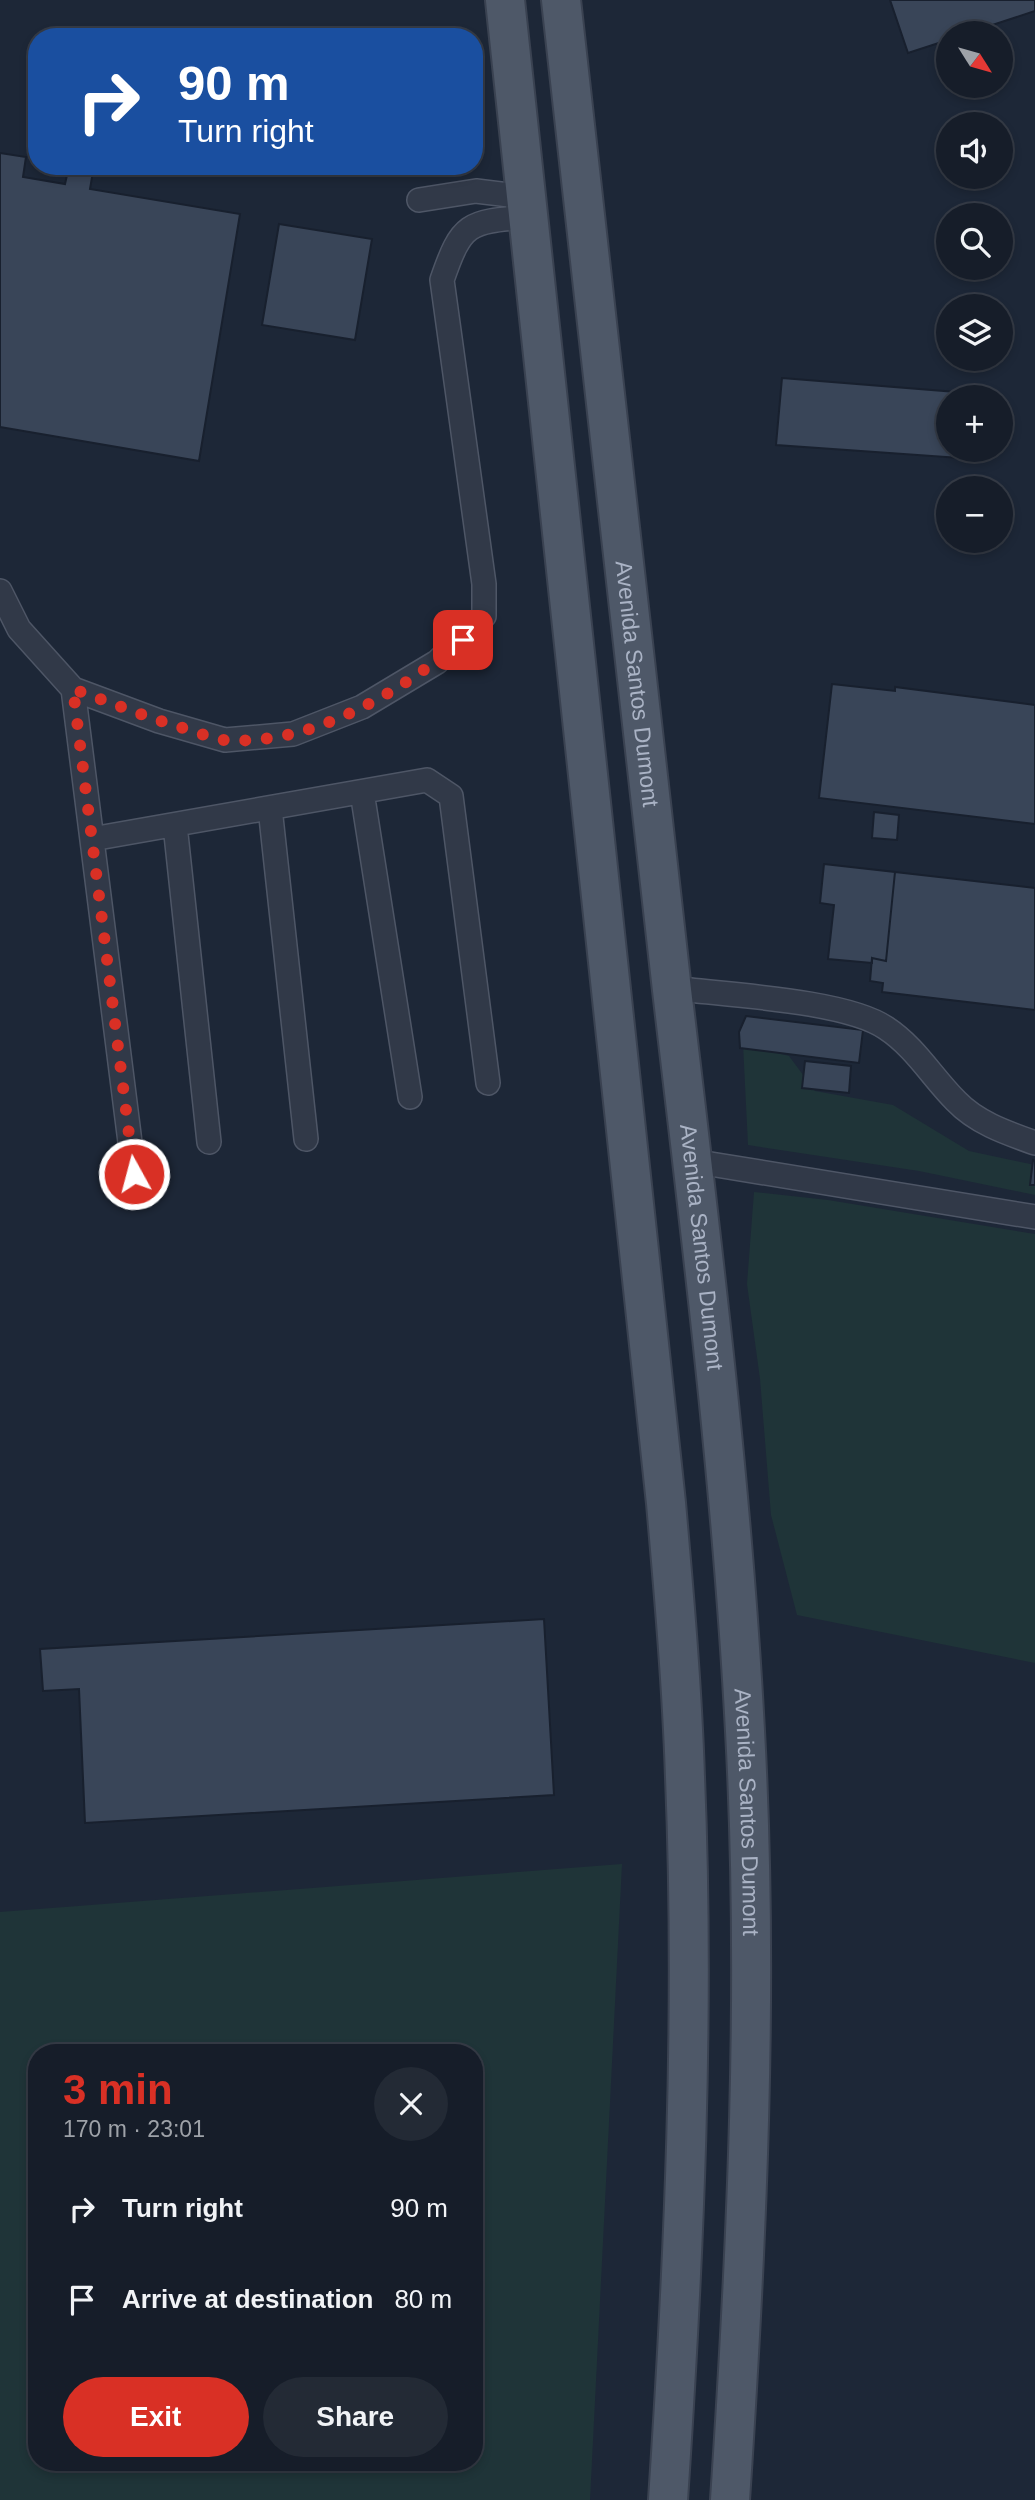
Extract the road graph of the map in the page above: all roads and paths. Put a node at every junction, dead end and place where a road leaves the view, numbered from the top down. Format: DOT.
graph roads {
  1 [pos="505,0"];
  2 [pos="561,0"];
  3 [pos="419,200"];
  4 [pos="526,207"];
  5 [pos="0,591"];
  6 [pos="73,689"];
  7 [pos="362,792"];
  8 [pos="271,808"];
  9 [pos="175,825"];
  10 [pos="92,839"];
  11 [pos="672,989"];
  12 [pos="488,1083"];
  13 [pos="410,1097"];
  14 [pos="306,1139"];
  15 [pos="209,1142"];
  16 [pos="1035,1143"];
  17 [pos="692,1161"];
  18 [pos="134,1174"];
  19 [pos="1035,1217"];
  20 [pos="668,2500"];
  21 [pos="730,2500"];
  1 -- 4 [label="main road"];
  2 -- 11 [label="main road, Avenida Santos Dumont"];
  3 -- 4 [label="lane"];
  4 -- 6 [label="lane"];
  4 -- 20 [label="main road"];
  5 -- 6 [label="lane"];
  6 -- 10 [label="lane"];
  7 -- 8 [label="lane"];
  7 -- 12 [label="lane"];
  7 -- 13 [label="lane"];
  8 -- 9 [label="lane"];
  8 -- 14 [label="lane"];
  9 -- 10 [label="lane"];
  9 -- 15 [label="lane"];
  10 -- 18 [label="lane"];
  11 -- 16 [label="lane"];
  11 -- 17 [label="main road, Avenida Santos Dumont"];
  17 -- 19 [label="lane"];
  17 -- 21 [label="main road, Avenida Santos Dumont"];
}
